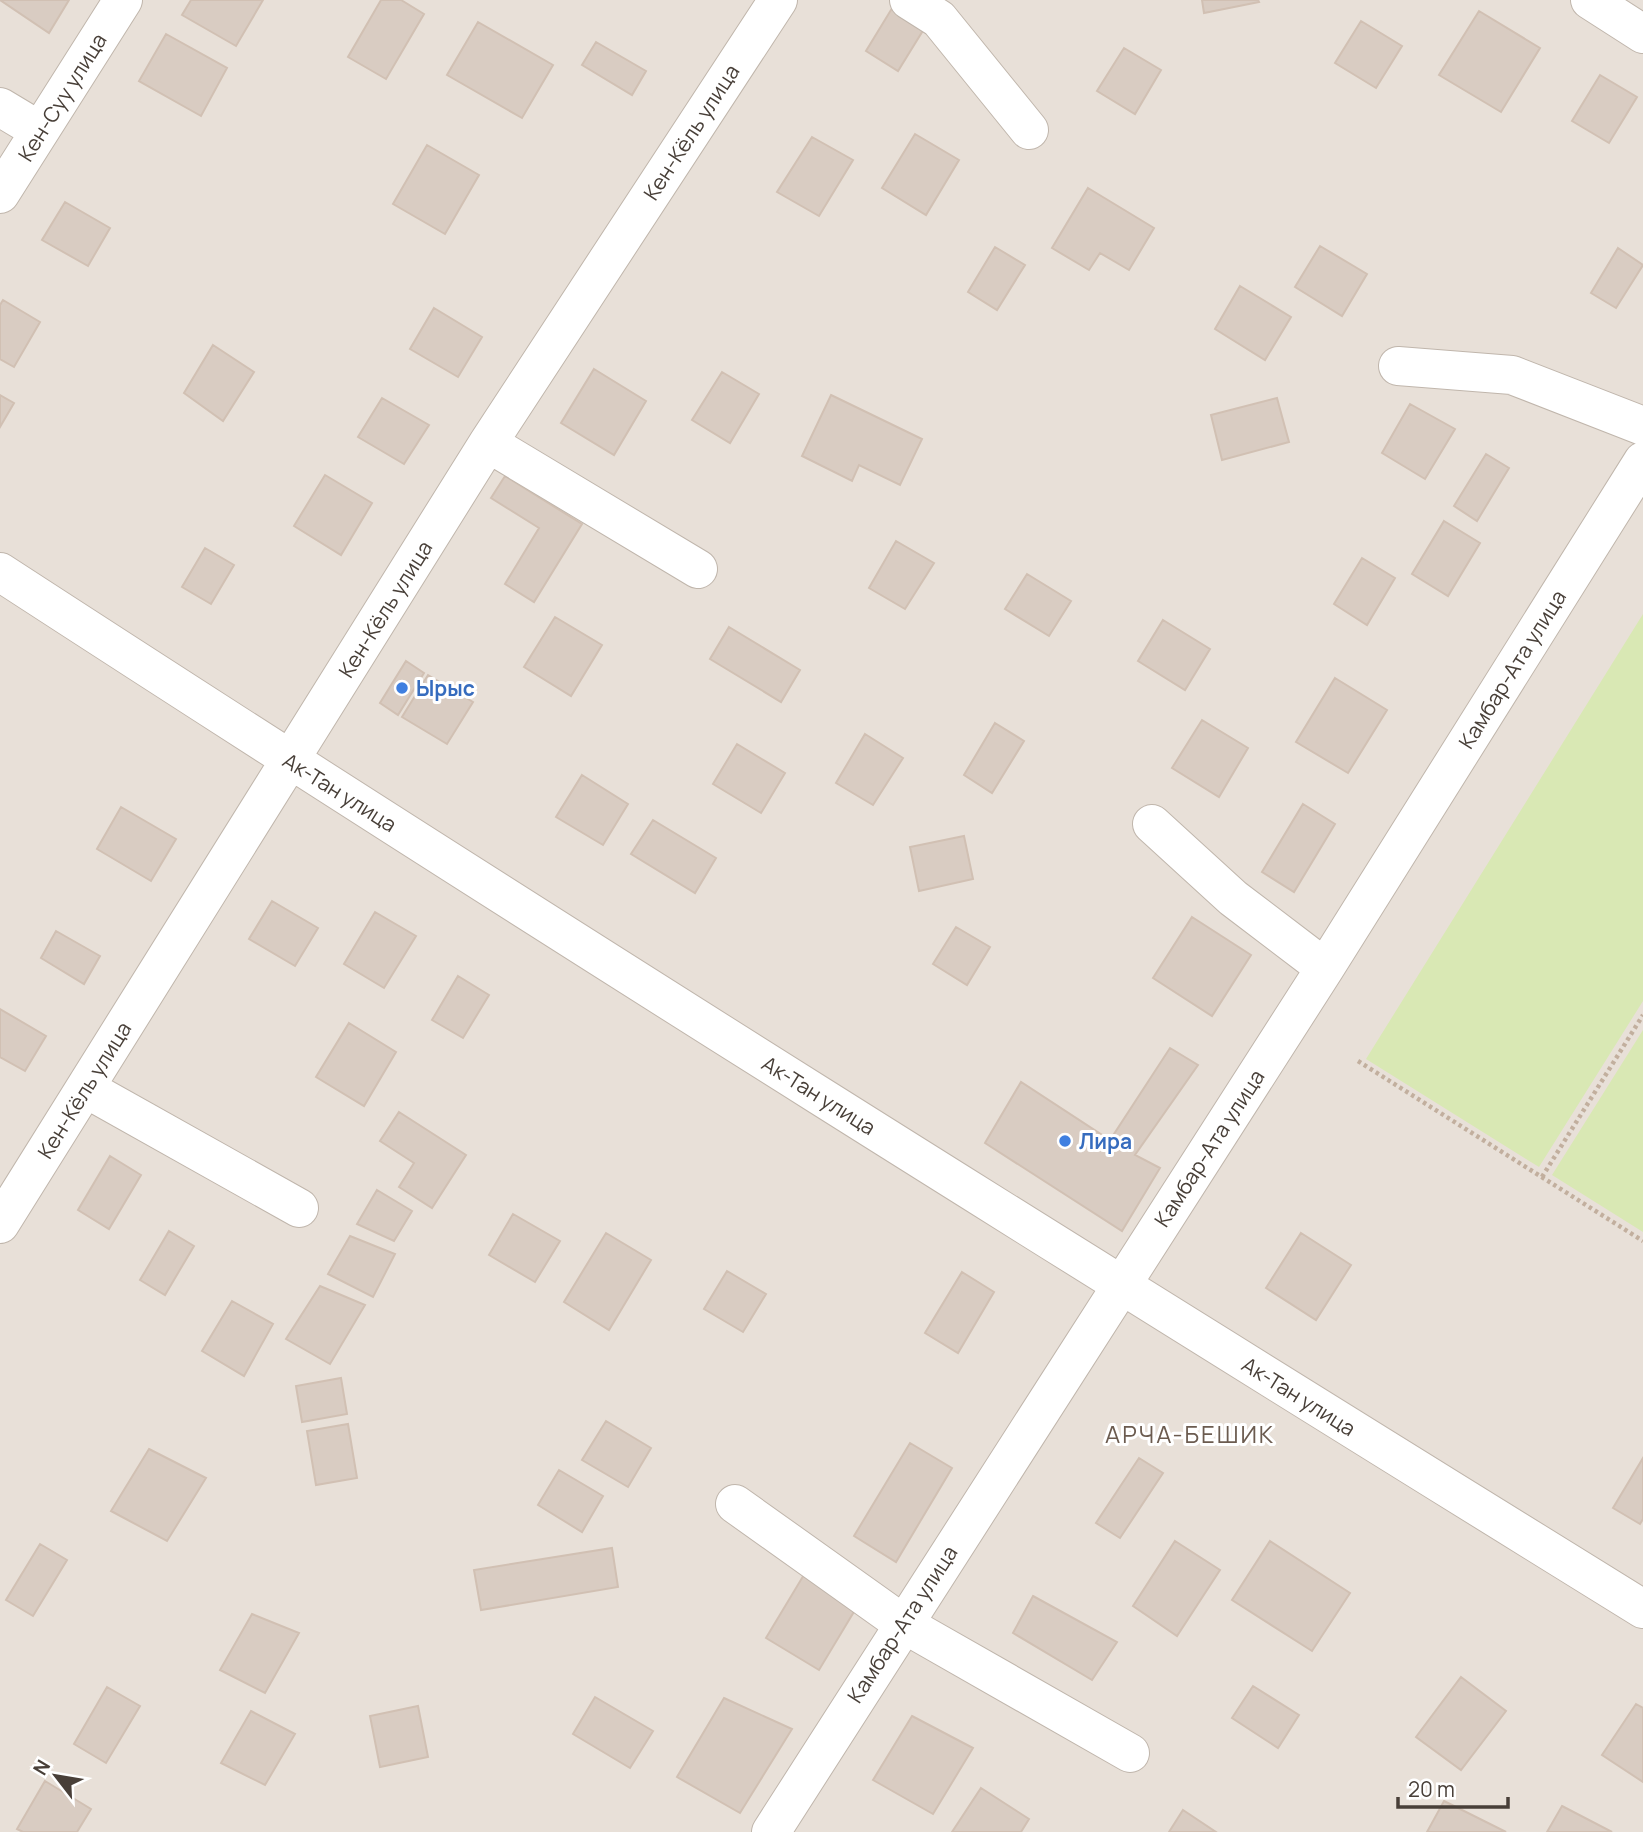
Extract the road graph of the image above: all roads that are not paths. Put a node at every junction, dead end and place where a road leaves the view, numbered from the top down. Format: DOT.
graph roads {
  1 [pos="123,0"];
  2 [pos="778,0"];
  3 [pos="909,0"];
  4 [pos="1591,0"];
  5 [pos="1643,34"];
  6 [pos="0,107"];
  7 [pos="1029,130"];
  8 [pos="40,131"];
  9 [pos="0,194"];
  10 [pos="1398,366"];
  11 [pos="1643,426"];
  12 [pos="488,443"];
  13 [pos="1643,461"];
  14 [pos="698,569"];
  15 [pos="0,572"];
  16 [pos="292,761"];
  17 [pos="1152,824"];
  18 [pos="1325,968"];
  19 [pos="85,1088"];
  20 [pos="299,1208"];
  21 [pos="0,1224"];
  22 [pos="1120,1286"];
  23 [pos="735,1504"];
  24 [pos="1643,1609"];
  25 [pos="902,1623"];
  26 [pos="1130,1753"];
  27 [pos="771,1832"];
  1 -- 8 [label="street, Кен-Суу улица"];
  2 -- 12 [label="street, Кен-Кёль улица"];
  3 -- 7 [label="street"];
  4 -- 5 [label="street"];
  6 -- 8 [label="street"];
  8 -- 9 [label="street, Кен-Суу улица"];
  10 -- 11 [label="street"];
  12 -- 14 [label="street"];
  12 -- 16 [label="street, Кен-Кёль улица"];
  13 -- 18 [label="street, Камбар-Ата улица"];
  15 -- 16 [label="street, Ак-Тан улица"];
  16 -- 19 [label="street, Кен-Кёль улица"];
  16 -- 22 [label="street, Ак-Тан улица"];
  17 -- 18 [label="street"];
  18 -- 22 [label="street, Камбар-Ата улица"];
  19 -- 20 [label="street"];
  19 -- 21 [label="street, Кен-Кёль улица"];
  22 -- 24 [label="street, Ак-Тан улица"];
  22 -- 25 [label="street, Камбар-Ата улица"];
  23 -- 25 [label="street"];
  25 -- 26 [label="street"];
  25 -- 27 [label="street, Камбар-Ата улица"];
}
